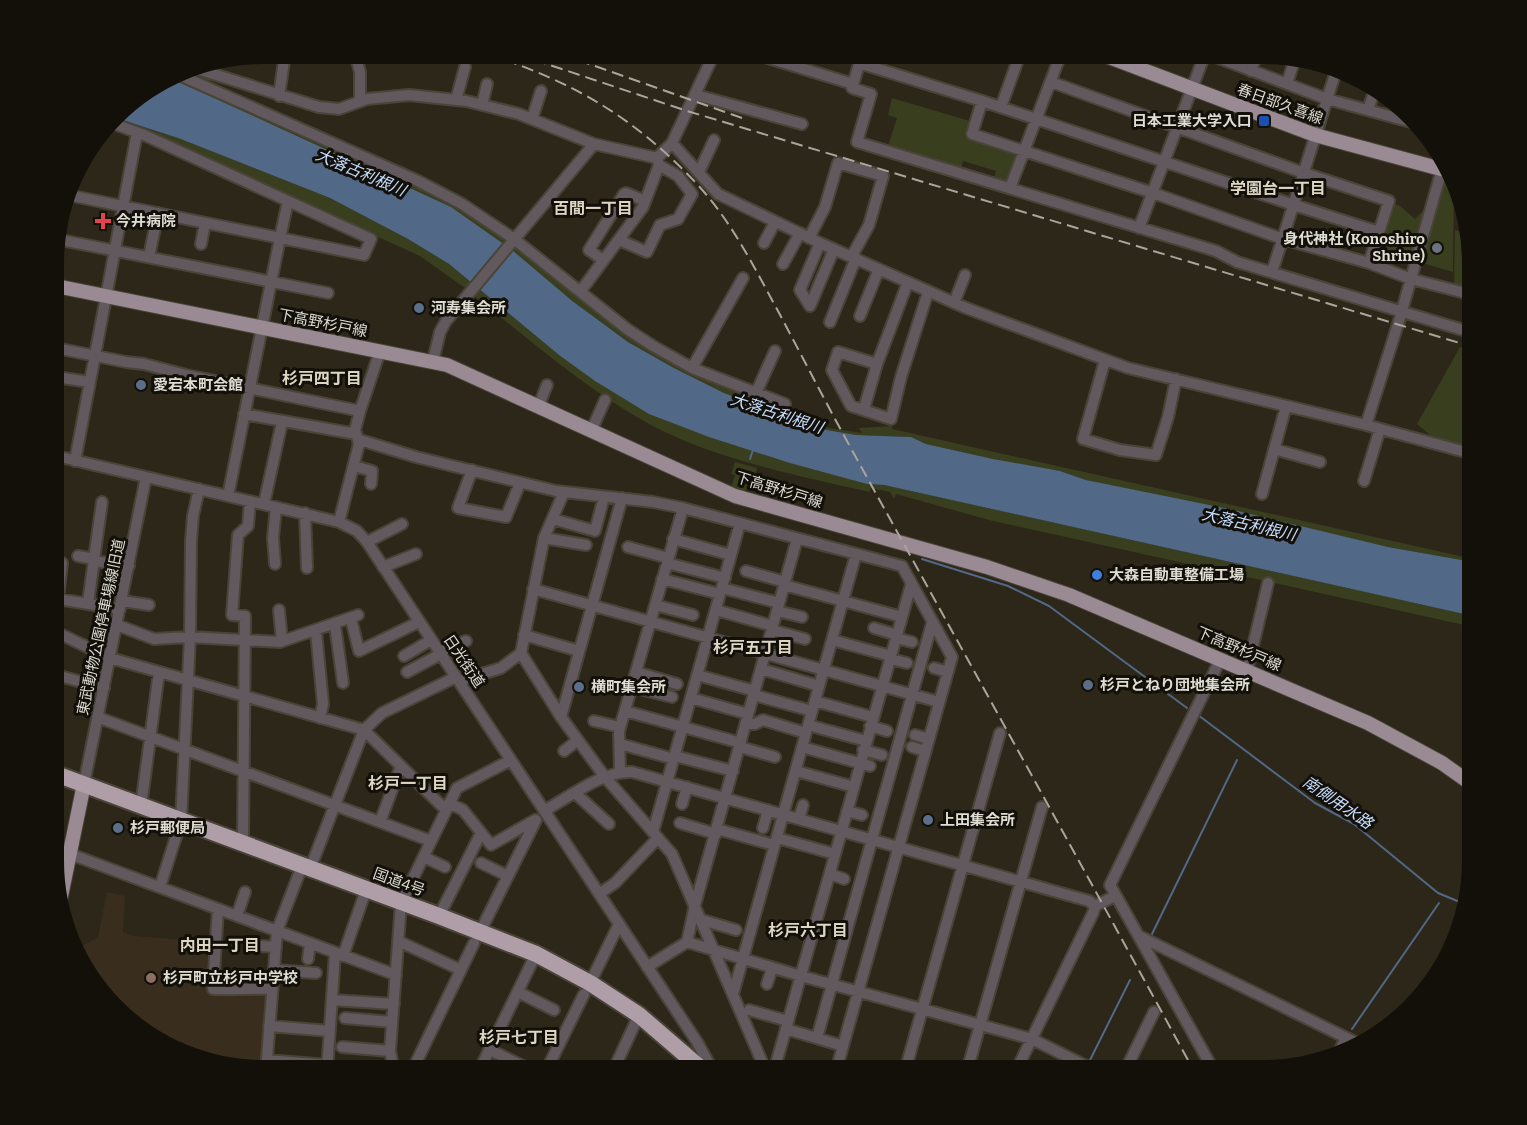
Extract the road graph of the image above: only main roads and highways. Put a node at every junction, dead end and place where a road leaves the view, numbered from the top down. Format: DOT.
graph roads {
  1 [pos="1129,65"];
  2 [pos="1437,166"];
  3 [pos="64,288"];
  4 [pos="65,777"];
  5 [pos="1462,778"];
  6 [pos="84,784"];
  7 [pos="65,877"];
  8 [pos="691,1060"];
  1 -- 2 [label="main road, 春日部久喜線"];
  3 -- 5 [label="main road, 下高野杉戸線"];
  4 -- 6 [label="highway, 国道4号"];
  6 -- 7 [label="main road"];
  6 -- 8 [label="highway, 国道4号"];
}
